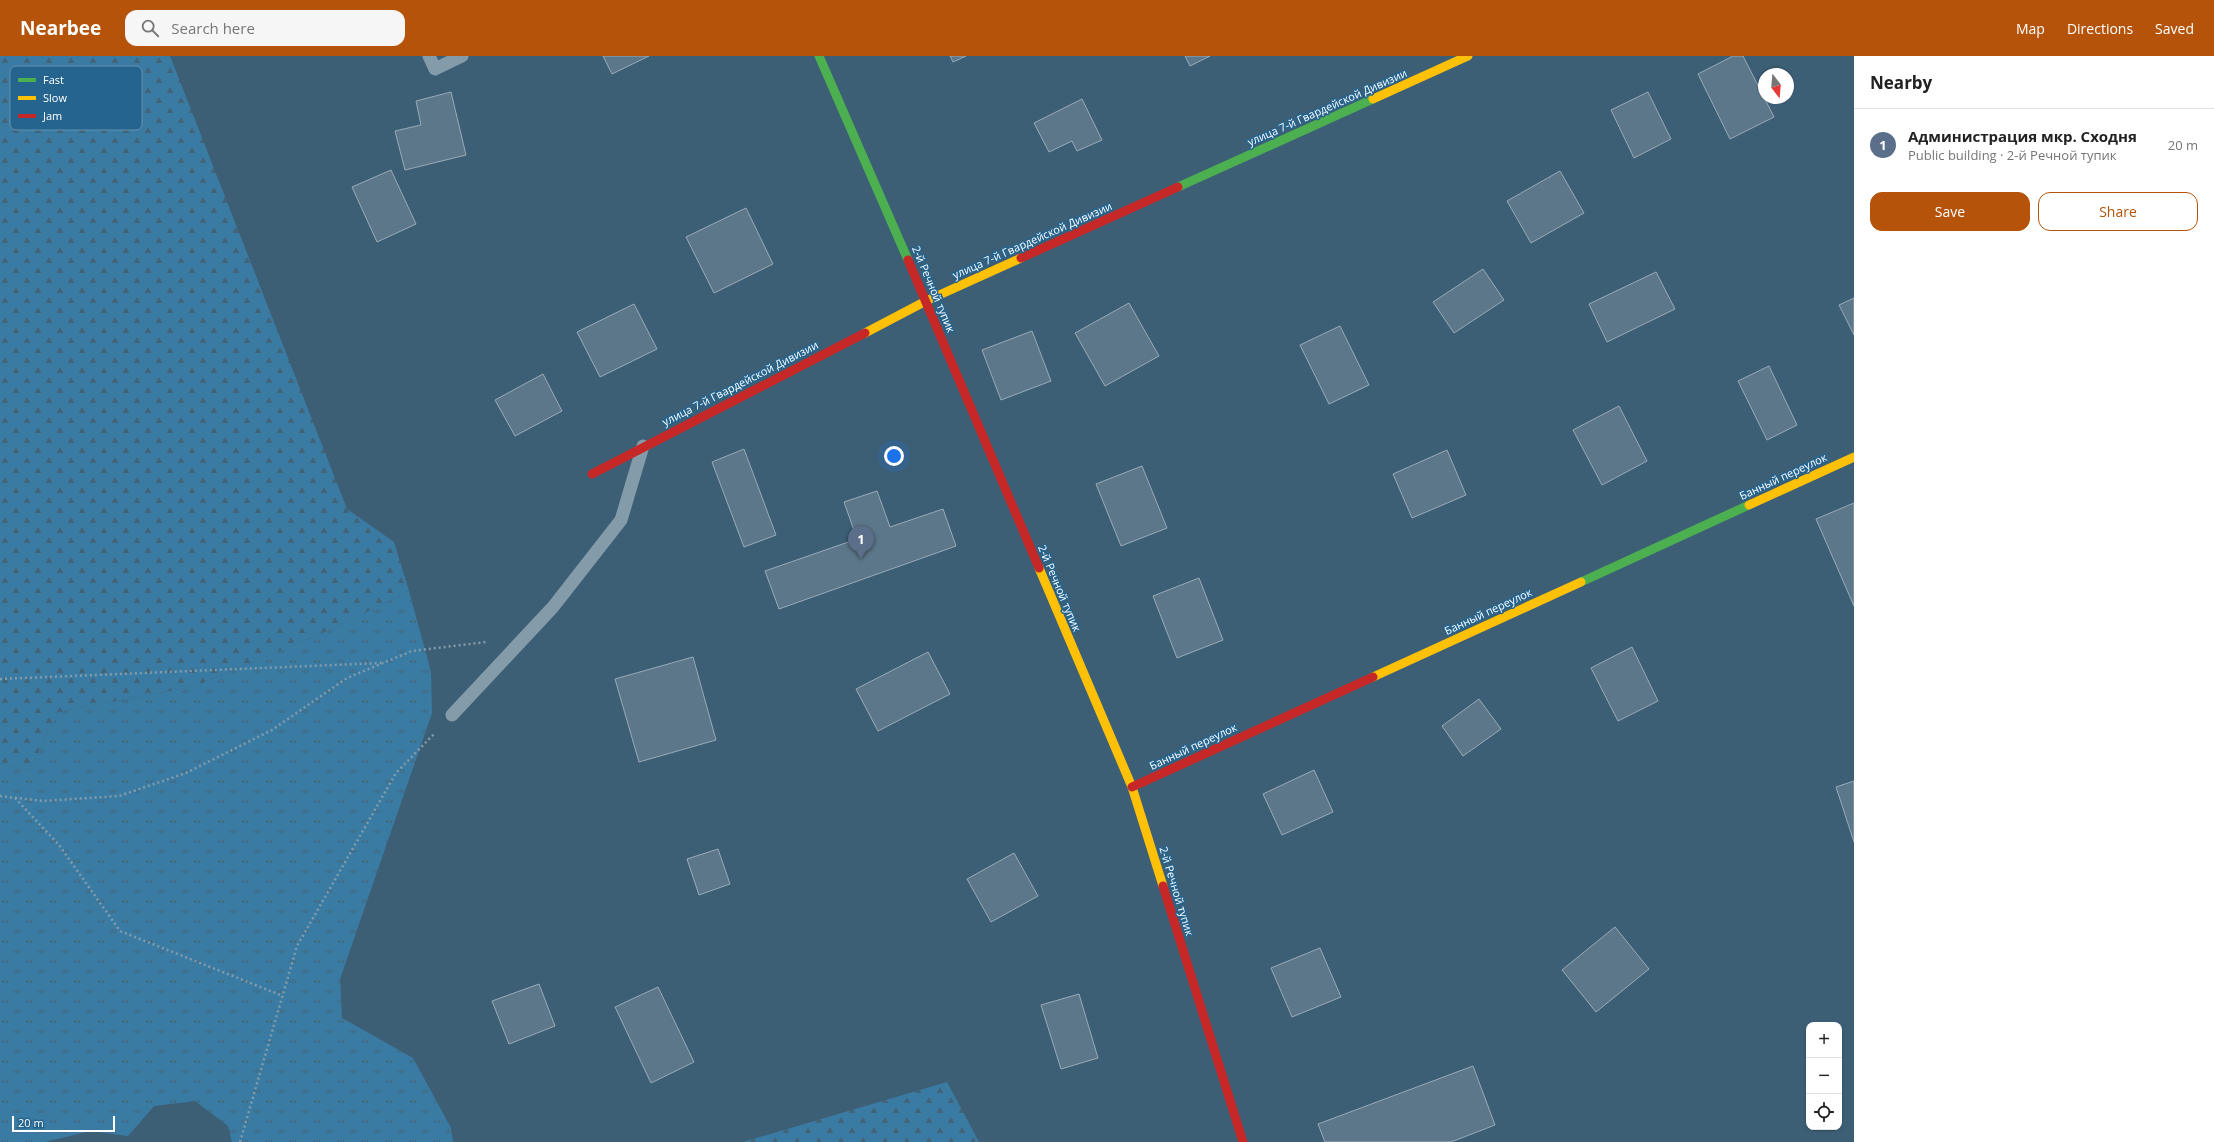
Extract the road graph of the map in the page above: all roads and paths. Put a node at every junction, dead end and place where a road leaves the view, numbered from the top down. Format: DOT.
graph roads {
  1 [pos="429,56"];
  2 [pos="462,56"];
  3 [pos="819,56"];
  4 [pos="1468,56"];
  5 [pos="926,301"];
  6 [pos="642,446"];
  7 [pos="1854,457"];
  8 [pos="592,474"];
  9 [pos="524,638"];
  10 [pos="384,663"];
  11 [pos="0,679"];
  12 [pos="452,715"];
  13 [pos="1132,787"];
  14 [pos="0,796"];
  15 [pos="14,797"];
  16 [pos="283,996"];
  17 [pos="240,1142"];
  18 [pos="1243,1142"];
  1 -- 2 [label="lane"];
  3 -- 5 [label="street, 2-й Речной тупик"];
  4 -- 5 [label="street, улица 7-й Гвардейской Дивизии"];
  5 -- 6 [label="street, улица 7-й Гвардейской Дивизии"];
  5 -- 13 [label="street, 2-й Речной тупик"];
  6 -- 8 [label="street, улица 7-й Гвардейской Дивизии"];
  6 -- 9 [label="lane"];
  7 -- 13 [label="street, Банный переулок"];
  9 -- 10 [label="path"];
  9 -- 12 [label="lane"];
  10 -- 11 [label="path"];
  10 -- 15 [label="path"];
  12 -- 16 [label="path"];
  13 -- 18 [label="street, 2-й Речной тупик"];
  14 -- 15 [label="path"];
  15 -- 16 [label="path"];
  16 -- 17 [label="path"];
}
